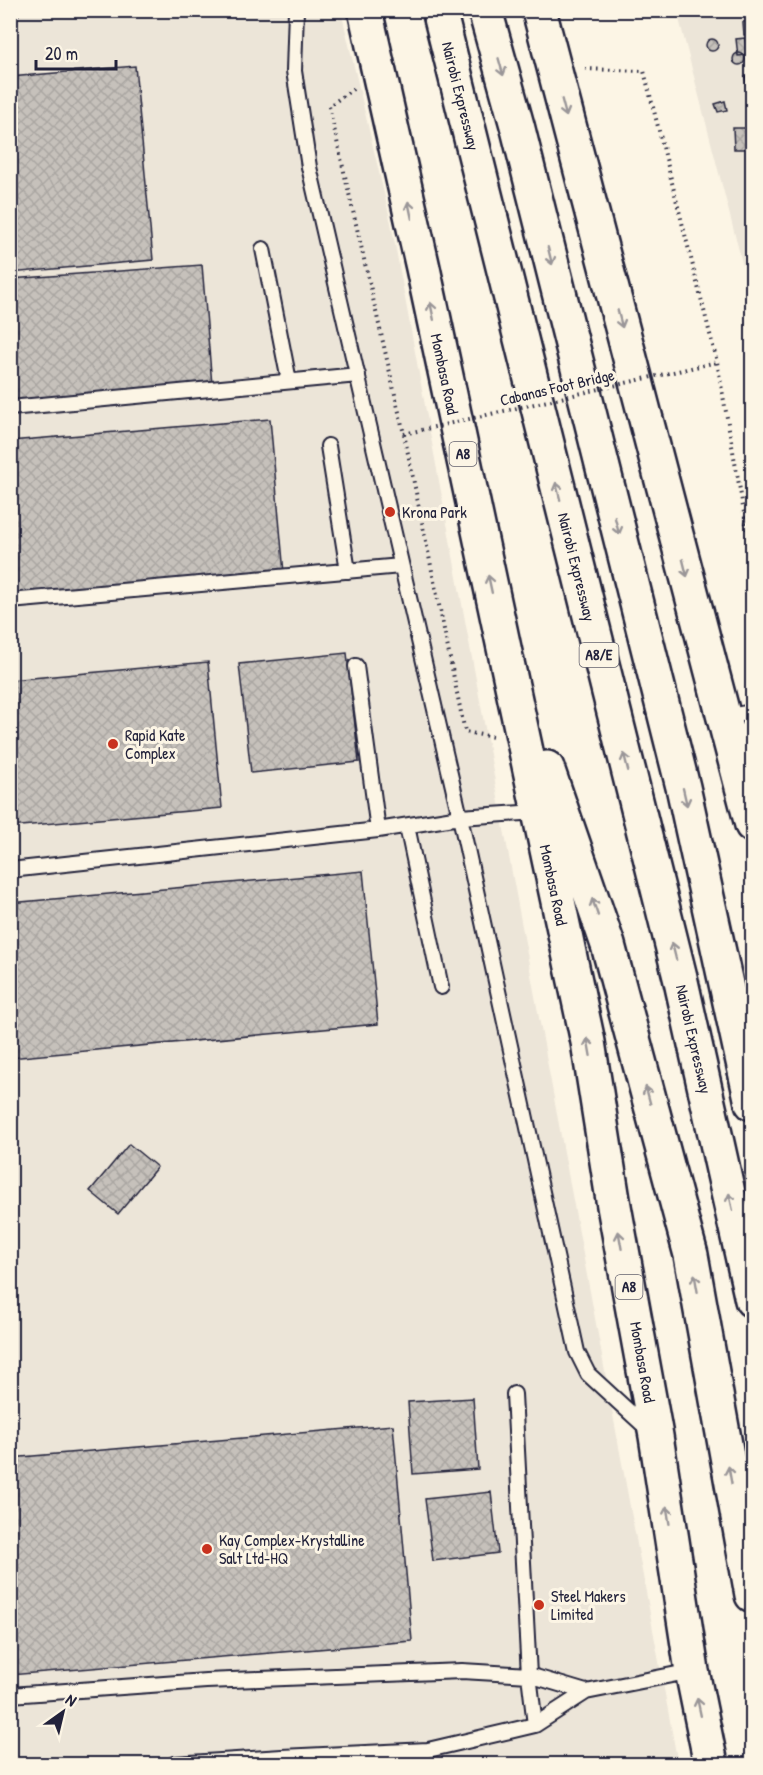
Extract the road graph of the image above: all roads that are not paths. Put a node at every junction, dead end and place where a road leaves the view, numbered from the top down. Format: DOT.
graph roads {
  1 [pos="296,10"];
  2 [pos="365,10"];
  3 [pos="439,10"];
  4 [pos="485,10"];
  5 [pos="539,10"];
  6 [pos="263,249"];
  7 [pos="358,375"];
  8 [pos="289,381"];
  9 [pos="10,408"];
  10 [pos="328,446"];
  11 [pos="401,566"];
  12 [pos="348,571"];
  13 [pos="10,601"];
  14 [pos="502,641"];
  15 [pos="356,666"];
  16 [pos="738,714"];
  17 [pos="538,812"];
  18 [pos="460,817"];
  19 [pos="753,825"];
  20 [pos="406,826"];
  21 [pos="378,830"];
  22 [pos="10,870"];
  23 [pos="441,987"];
  24 [pos="753,1103"];
  25 [pos="753,1300"];
  26 [pos="514,1394"];
  27 [pos="656,1436"];
  28 [pos="753,1595"];
  29 [pos="692,1671"];
  30 [pos="529,1675"];
  31 [pos="586,1692"];
  32 [pos="10,1695"];
  33 [pos="535,1725"];
  34 [pos="174,1764"];
  35 [pos="711,1764"];
  1 -- 7 [label="lane"];
  14 -- 2 [label="highway, Mombasa Road / A8, one-way"];
  25 -- 3 [label="highway, Nairobi Expressway / A8/E, one-way"];
  4 -- 24 [label="highway, one-way"];
  5 -- 16 [label="highway, one-way"];
  6 -- 8 [label="lane"];
  7 -- 8 [label="lane"];
  7 -- 11 [label="lane"];
  8 -- 9 [label="lane"];
  10 -- 12 [label="lane"];
  11 -- 12 [label="lane"];
  11 -- 18 [label="lane"];
  12 -- 13 [label="lane"];
  14 -- 17 [label="highway, Mombasa Road / A8"];
  28 -- 14 [label="highway, one-way"];
  15 -- 21 [label="lane"];
  16 -- 19 [label="highway"];
  17 -- 18 [label="lane"];
  27 -- 17 [label="highway, Mombasa Road / A8, one-way"];
  18 -- 20 [label="lane"];
  18 -- 27 [label="lane"];
  20 -- 21 [label="lane"];
  20 -- 23 [label="lane"];
  21 -- 22 [label="lane"];
  26 -- 30 [label="lane"];
  29 -- 27 [label="highway, Mombasa Road / A8, one-way"];
  29 -- 31 [label="lane"];
  35 -- 29 [label="highway, Mombasa Road / A8, one-way"];
  30 -- 31 [label="lane"];
  30 -- 32 [label="lane"];
  30 -- 33 [label="lane"];
  31 -- 33 [label="lane"];
  33 -- 34 [label="lane"];
}
